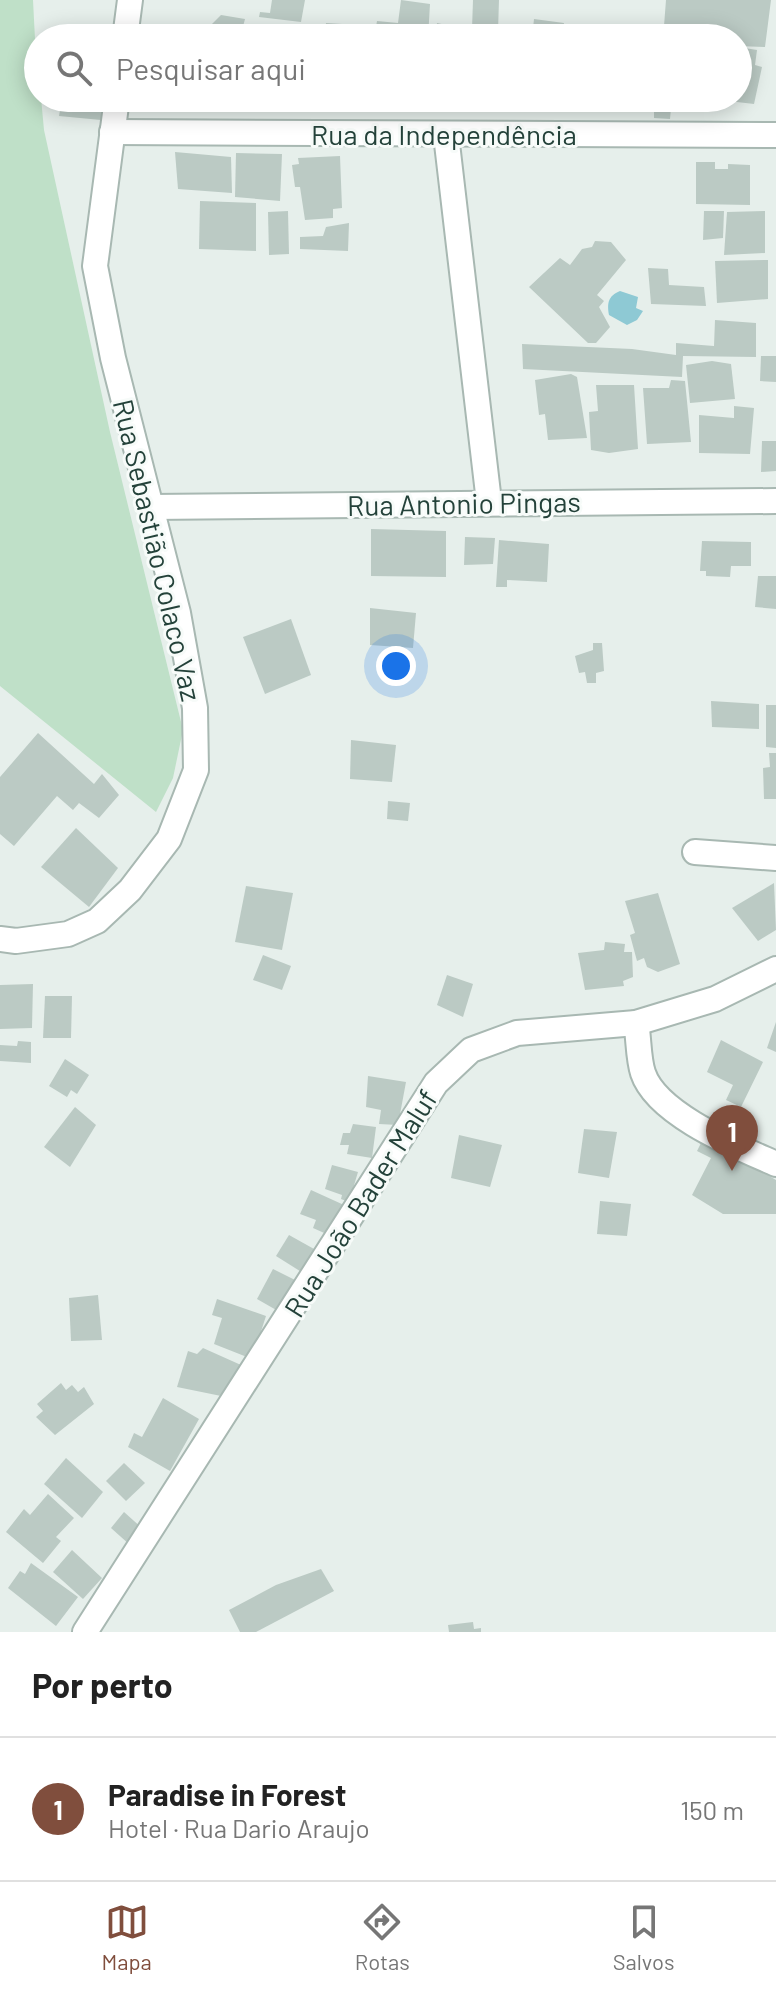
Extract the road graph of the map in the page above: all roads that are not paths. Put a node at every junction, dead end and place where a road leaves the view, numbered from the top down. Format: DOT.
graph roads {
  1 [pos="130,0"];
  2 [pos="127,24"];
  3 [pos="115,112"];
  4 [pos="112,132"];
  5 [pos="446,135"];
  6 [pos="776,135"];
  7 [pos="776,501"];
  8 [pos="489,502"];
  9 [pos="151,507"];
  10 [pos="695,852"];
  11 [pos="776,858"];
  12 [pos="0,939"];
  13 [pos="776,969"];
  14 [pos="636,1023"];
  15 [pos="776,1164"];
  16 [pos="85,1632"];
  1 -- 2 [label="street"];
  3 -- 4 [label="street, Rua Sebastião Colaco Vaz"];
  4 -- 5 [label="street, Rua da Independência"];
  4 -- 9 [label="street, Rua Sebastião Colaco Vaz"];
  5 -- 6 [label="street, Rua da Independência"];
  5 -- 8 [label="street"];
  7 -- 8 [label="street, Rua Antonio Pingas"];
  8 -- 9 [label="street, Rua Antonio Pingas"];
  9 -- 12 [label="street, Rua Sebastião Colaco Vaz"];
  10 -- 11 [label="street"];
  13 -- 14 [label="street, Rua João Bader Maluf"];
  14 -- 15 [label="street"];
  14 -- 16 [label="street, Rua João Bader Maluf"];
}
